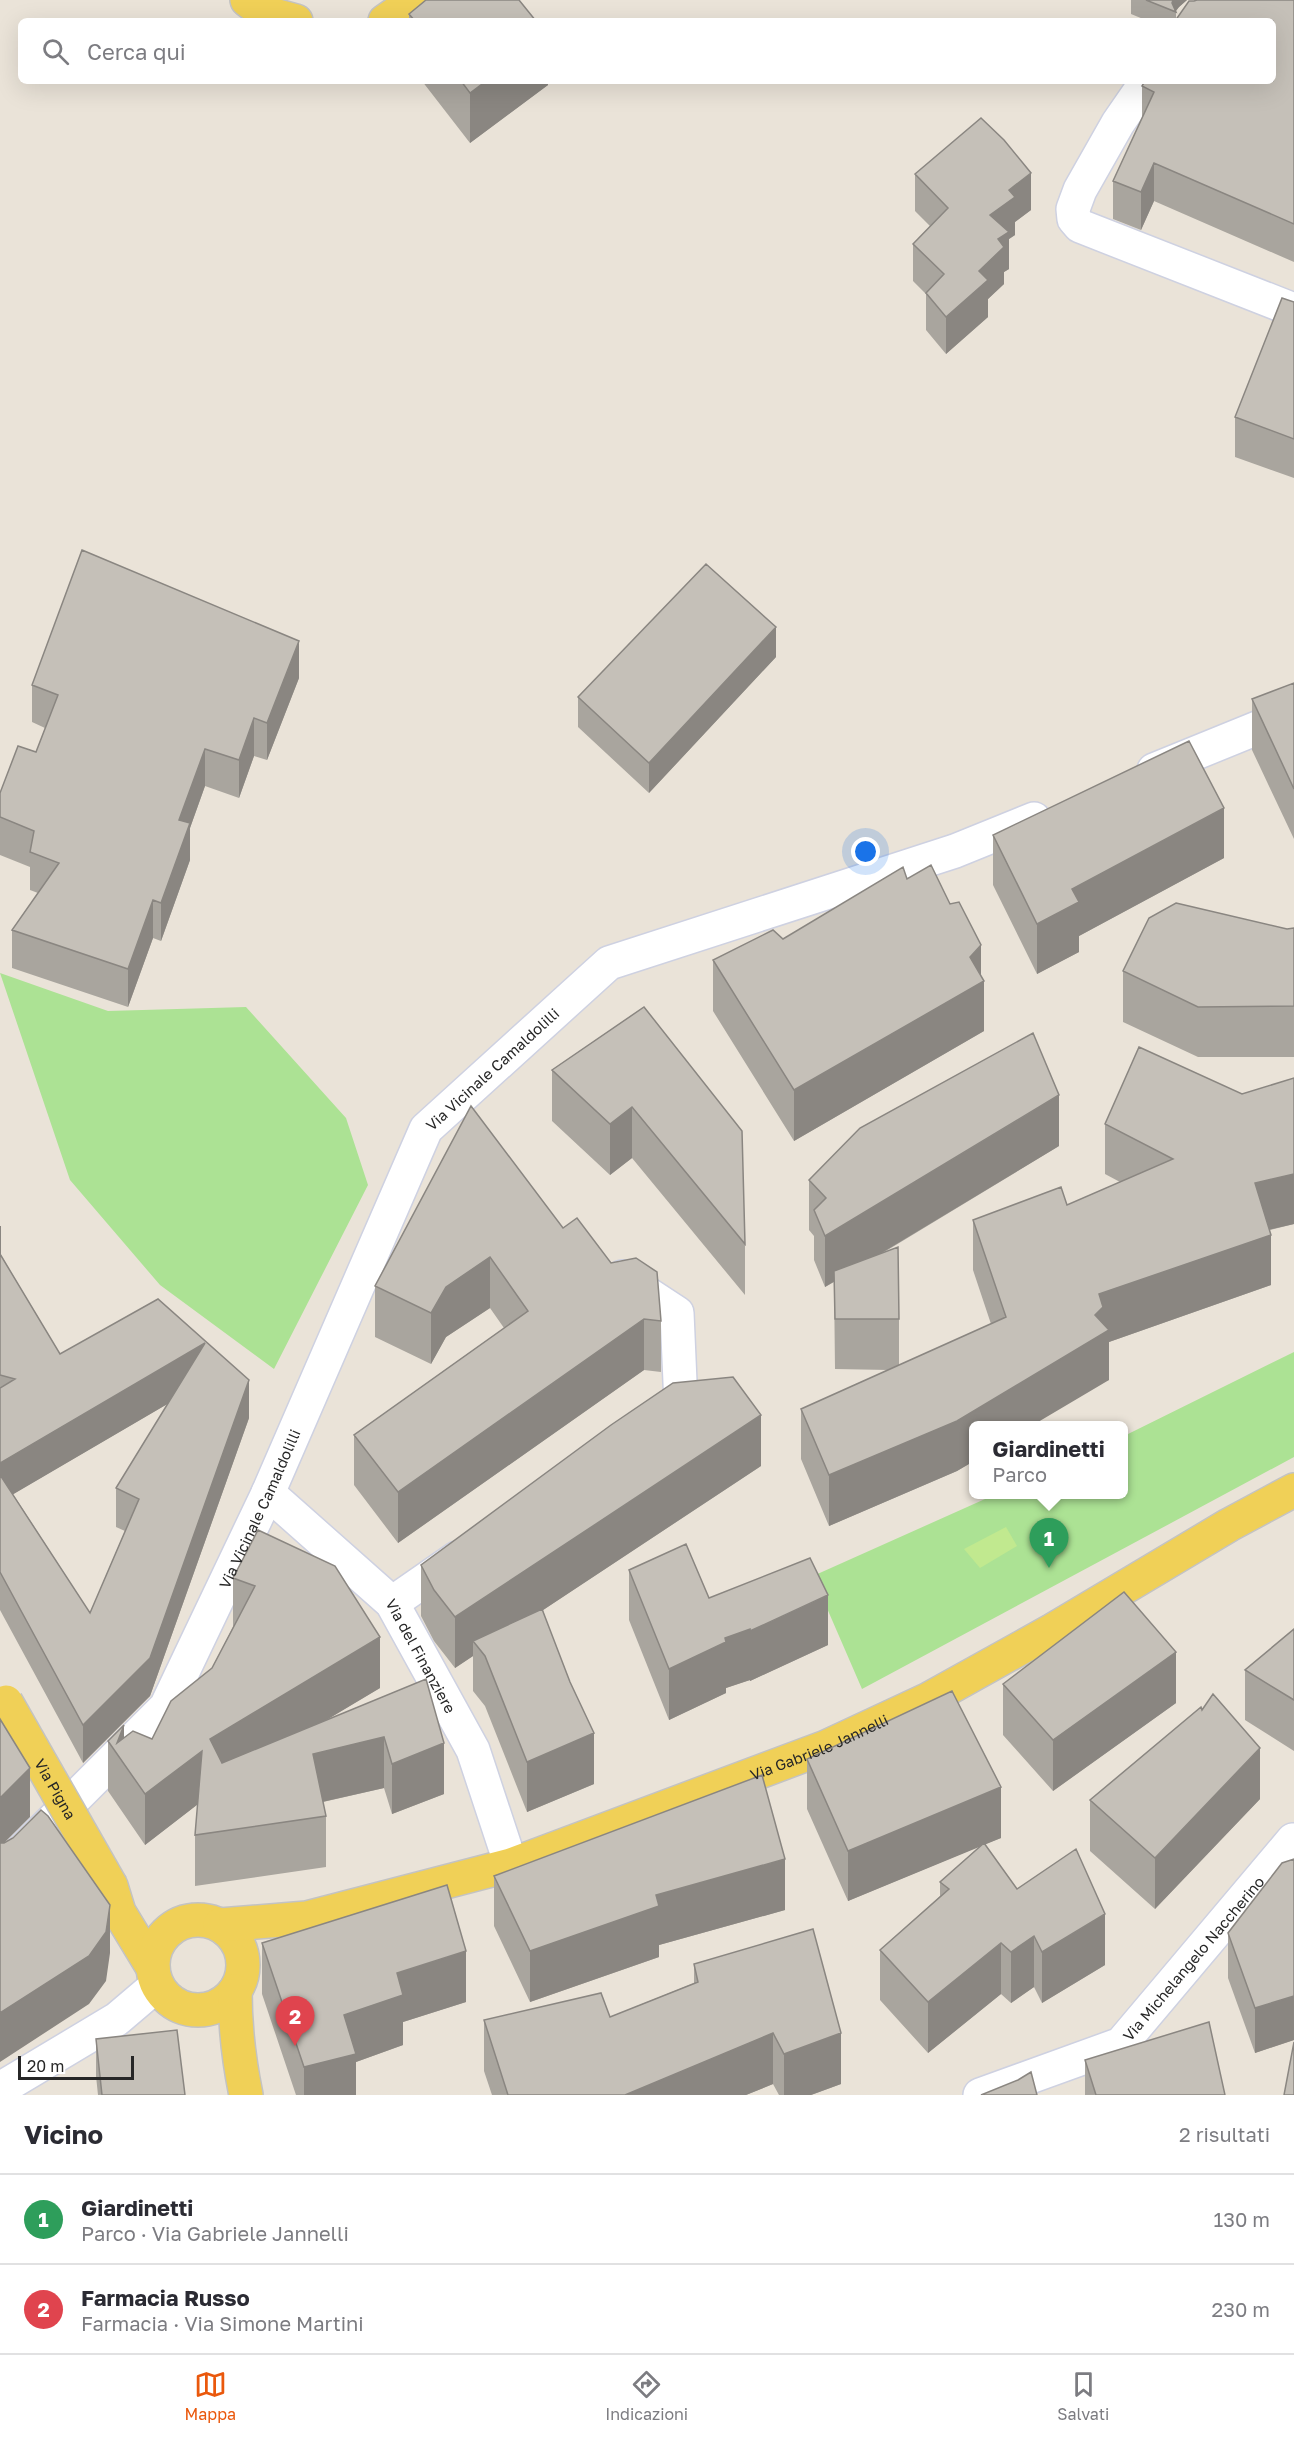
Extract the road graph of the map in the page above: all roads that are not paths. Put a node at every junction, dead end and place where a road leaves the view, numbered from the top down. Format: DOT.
graph roads {
  1 [pos="247,0"];
  2 [pos="411,0"];
  3 [pos="285,18"];
  4 [pos="389,18"];
  5 [pos="1145,84"];
  6 [pos="1294,310"];
  7 [pos="1294,713"];
  8 [pos="1130,780"];
  9 [pos="1065,806"];
  10 [pos="602,1264"];
  11 [pos="642,1432"];
  12 [pos="1294,1490"];
  13 [pos="268,1493"];
  14 [pos="478,1544"];
  15 [pos="392,1603"];
  16 [pos="3,1697"];
  17 [pos="1293,1840"];
  18 [pos="511,1865"];
  19 [pos="0,1874"];
  20 [pos="111,1886"];
  21 [pos="307,1918"];
  22 [pos="178,1924"];
  23 [pos="220,1925"];
  24 [pos="155,1976"];
  25 [pos="239,1976"];
  26 [pos="194,2011"];
  27 [pos="244,2082"];
  28 [pos="0,2089"];
  29 [pos="980,2095"];
  1 -- 3 [label="main road"];
  2 -- 4 [label="main road"];
  5 -- 6 [label="street"];
  7 -- 8 [label="street"];
  9 -- 13 [label="street, Via Vicinale Camaldolilli"];
  10 -- 11 [label="street"];
  12 -- 18 [label="main road, Via Gabriele Jannelli"];
  13 -- 15 [label="street, Via del Finanziere"];
  13 -- 19 [label="street, Via Vicinale Camaldolilli"];
  14 -- 15 [label="street"];
  15 -- 18 [label="street, Via del Finanziere"];
  16 -- 20 [label="main road, Via Pigna, bridge"];
  17 -- 29 [label="street, Via Michelangelo Naccherino"];
  18 -- 21 [label="main road, Via Gabriele Jannelli"];
  20 -- 22 [label="main road, Via Pigna"];
  20 -- 24 [label="main road, Via Pigna"];
  21 -- 23 [label="main road, Via Gabriele Jannelli"];
  21 -- 25 [label="main road, Via Gabriele Jannelli"];
  22 -- 23 [label="main road"];
  22 -- 24 [label="main road"];
  23 -- 25 [label="main road"];
  24 -- 26 [label="main road"];
  24 -- 28 [label="street"];
  25 -- 26 [label="main road"];
  25 -- 27 [label="main road"];
  26 -- 27 [label="main road"];
}
